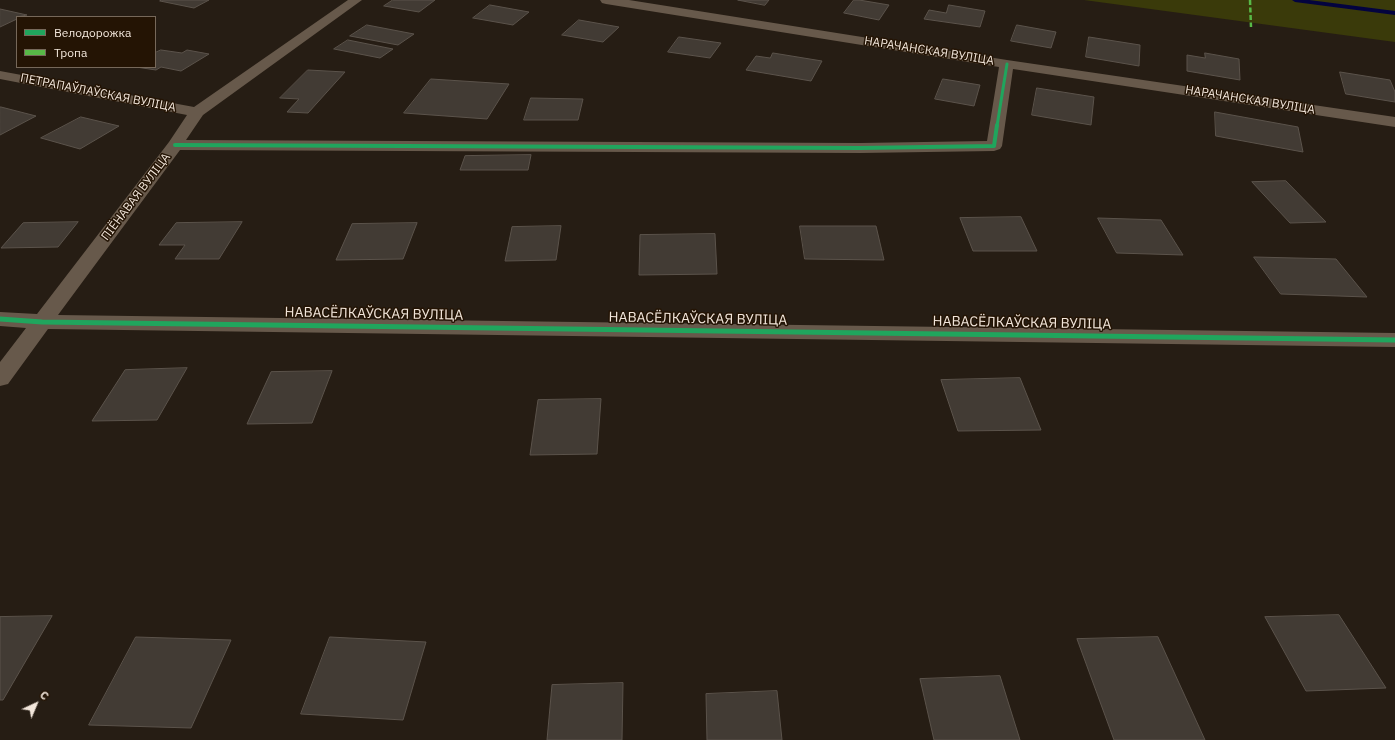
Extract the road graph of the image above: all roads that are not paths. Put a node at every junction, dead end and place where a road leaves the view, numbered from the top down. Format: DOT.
graph roads {
  1 [pos="356,0"];
  2 [pos="606,0"];
  3 [pos="1007,64"];
  4 [pos="0,75"];
  5 [pos="196,112"];
  6 [pos="1395,122"];
  7 [pos="175,145"];
  8 [pos="0,319"];
  9 [pos="42,322"];
  10 [pos="1395,340"];
  11 [pos="0,378"];
  1 -- 5 [label="street, ПІЁНАВАЯ ВУЛІЦА"];
  2 -- 3 [label="street, НАРАЧАНСКАЯ ВУЛІЦА"];
  3 -- 6 [label="street, НАРАЧАНСКАЯ ВУЛІЦА"];
  3 -- 7 [label="street"];
  4 -- 5 [label="street, ПЕТРАПАЎЛАЎСКАЯ ВУЛІЦА"];
  5 -- 7 [label="street, ПІЁНАВАЯ ВУЛІЦА"];
  7 -- 9 [label="street, ПІЁНАВАЯ ВУЛІЦА"];
  8 -- 9 [label="street, НАВАСЁЛКАЎСКАЯ ВУЛІЦА"];
  9 -- 10 [label="street, НАВАСЁЛКАЎСКАЯ ВУЛІЦА"];
  9 -- 11 [label="street, ПІЁНАВАЯ ВУЛІЦА"];
}
